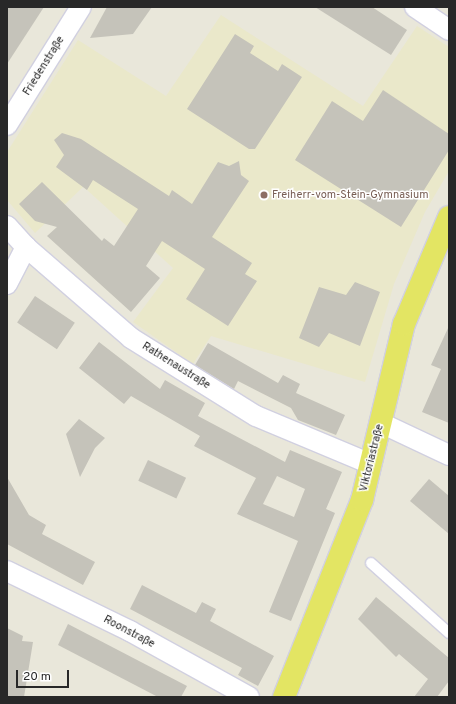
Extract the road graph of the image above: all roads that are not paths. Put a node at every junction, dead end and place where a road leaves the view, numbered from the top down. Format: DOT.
graph roads {
  1 [pos="81,7"];
  2 [pos="415,7"];
  3 [pos="449,30"];
  4 [pos="7,125"];
  5 [pos="449,217"];
  6 [pos="7,226"];
  7 [pos="26,247"];
  8 [pos="7,284"];
  9 [pos="380,423"];
  10 [pos="449,455"];
  11 [pos="372,464"];
  12 [pos="371,563"];
  13 [pos="7,571"];
  14 [pos="449,632"];
  15 [pos="249,697"];
  16 [pos="284,697"];
  1 -- 4 [label="street, Friedenstraße"];
  2 -- 3 [label="street"];
  5 -- 9 [label="main road, Viktoriastraße"];
  6 -- 7 [label="street, Rathenaustraße"];
  7 -- 8 [label="street"];
  7 -- 11 [label="street, Rathenaustraße"];
  9 -- 10 [label="street"];
  9 -- 11 [label="main road, Viktoriastraße"];
  11 -- 16 [label="main road, Viktoriastraße"];
  12 -- 14 [label="lane"];
  13 -- 15 [label="street, Roonstraße"];
}
